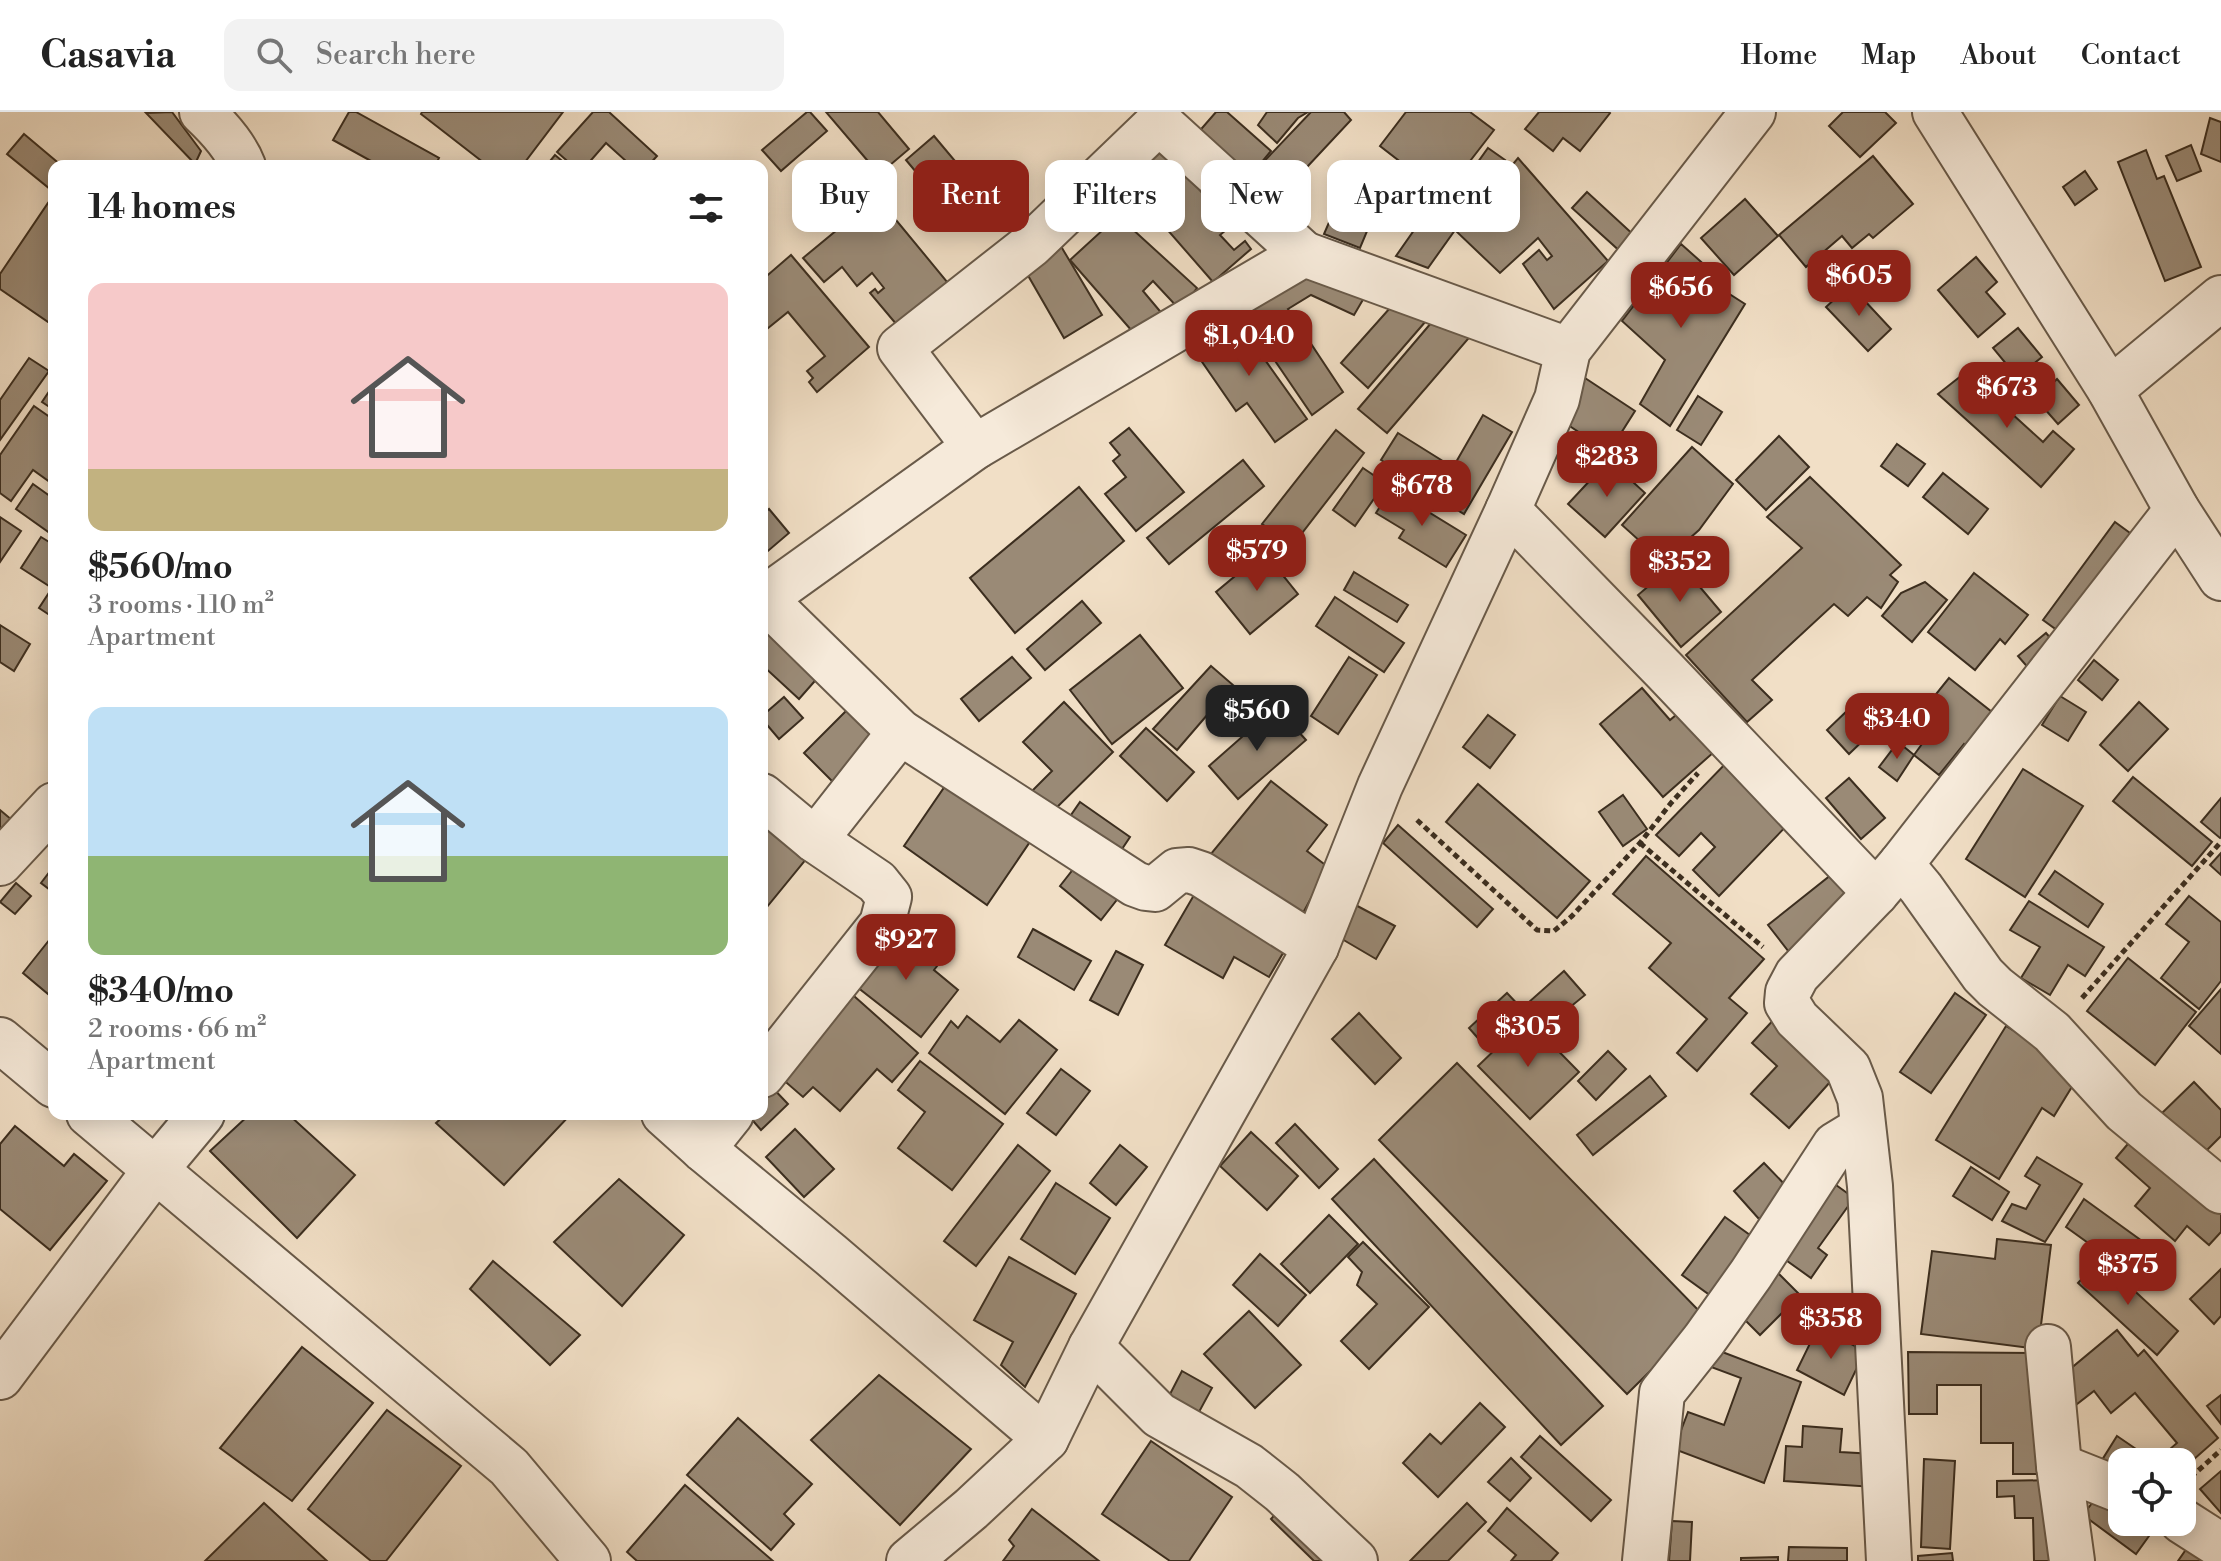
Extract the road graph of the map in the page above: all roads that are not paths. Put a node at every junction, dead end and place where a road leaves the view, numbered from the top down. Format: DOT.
graph roads {
  1 [pos="202,112"];
  2 [pos="1753,112"];
  3 [pos="1935,112"];
  4 [pos="240,160"];
  5 [pos="1304,254"];
  6 [pos="2221,298"];
  7 [pos="1568,350"];
  8 [pos="2110,390"];
  9 [pos="975,447"];
  10 [pos="1508,510"];
  11 [pos="2177,510"];
  12 [pos="2221,578"];
  13 [pos="768,595"];
  14 [pos="768,604"];
  15 [pos="900,732"];
  16 [pos="768,801"];
  17 [pos="48,811"];
  18 [pos="815,840"];
  19 [pos="0,863"];
  20 [pos="1888,878"];
  21 [pos="1316,947"];
  22 [pos="0,1040"];
  23 [pos="768,1067"];
  24 [pos="48,1080"];
  25 [pos="96,1120"];
  26 [pos="197,1120"];
  27 [pos="671,1120"];
  28 [pos="726,1120"];
  29 [pos="1863,1128"];
  30 [pos="703,1149"];
  31 [pos="156,1169"];
  32 [pos="2221,1191"];
  33 [pos="1091,1347"];
  34 [pos="2048,1347"];
  35 [pos="0,1377"];
  36 [pos="1046,1439"];
  37 [pos="2059,1466"];
  38 [pos="2108,1485"];
  39 [pos="2196,1530"];
  40 [pos="2221,1546"];
  41 [pos="588,1561"];
  42 [pos="909,1561"];
  43 [pos="1355,1561"];
  44 [pos="1645,1561"];
  45 [pos="1889,1561"];
  46 [pos="2072,1561"];
  1 -- 4 [label="street"];
  2 -- 7 [label="street"];
  3 -- 8 [label="street"];
  5 -- 7 [label="street"];
  5 -- 9 [label="street"];
  5 -- 9 [label="street"];
  6 -- 8 [label="street"];
  7 -- 10 [label="street"];
  8 -- 11 [label="street"];
  9 -- 13 [label="street"];
  10 -- 20 [label="street"];
  10 -- 21 [label="street"];
  11 -- 12 [label="street"];
  11 -- 20 [label="street"];
  14 -- 15 [label="street"];
  15 -- 18 [label="street"];
  15 -- 21 [label="street"];
  16 -- 18 [label="street"];
  17 -- 19 [label="street"];
  18 -- 23 [label="street"];
  20 -- 29 [label="street"];
  20 -- 32 [label="street"];
  21 -- 33 [label="street"];
  22 -- 24 [label="street"];
  25 -- 31 [label="street"];
  26 -- 31 [label="street"];
  27 -- 30 [label="street"];
  28 -- 30 [label="street"];
  29 -- 44 [label="street"];
  29 -- 45 [label="street"];
  30 -- 36 [label="street"];
  31 -- 35 [label="street"];
  31 -- 41 [label="street"];
  33 -- 36 [label="street"];
  33 -- 43 [label="street"];
  34 -- 37 [label="street"];
  36 -- 42 [label="street"];
  37 -- 38 [label="street"];
  37 -- 46 [label="street"];
  39 -- 40 [label="street"];
}
